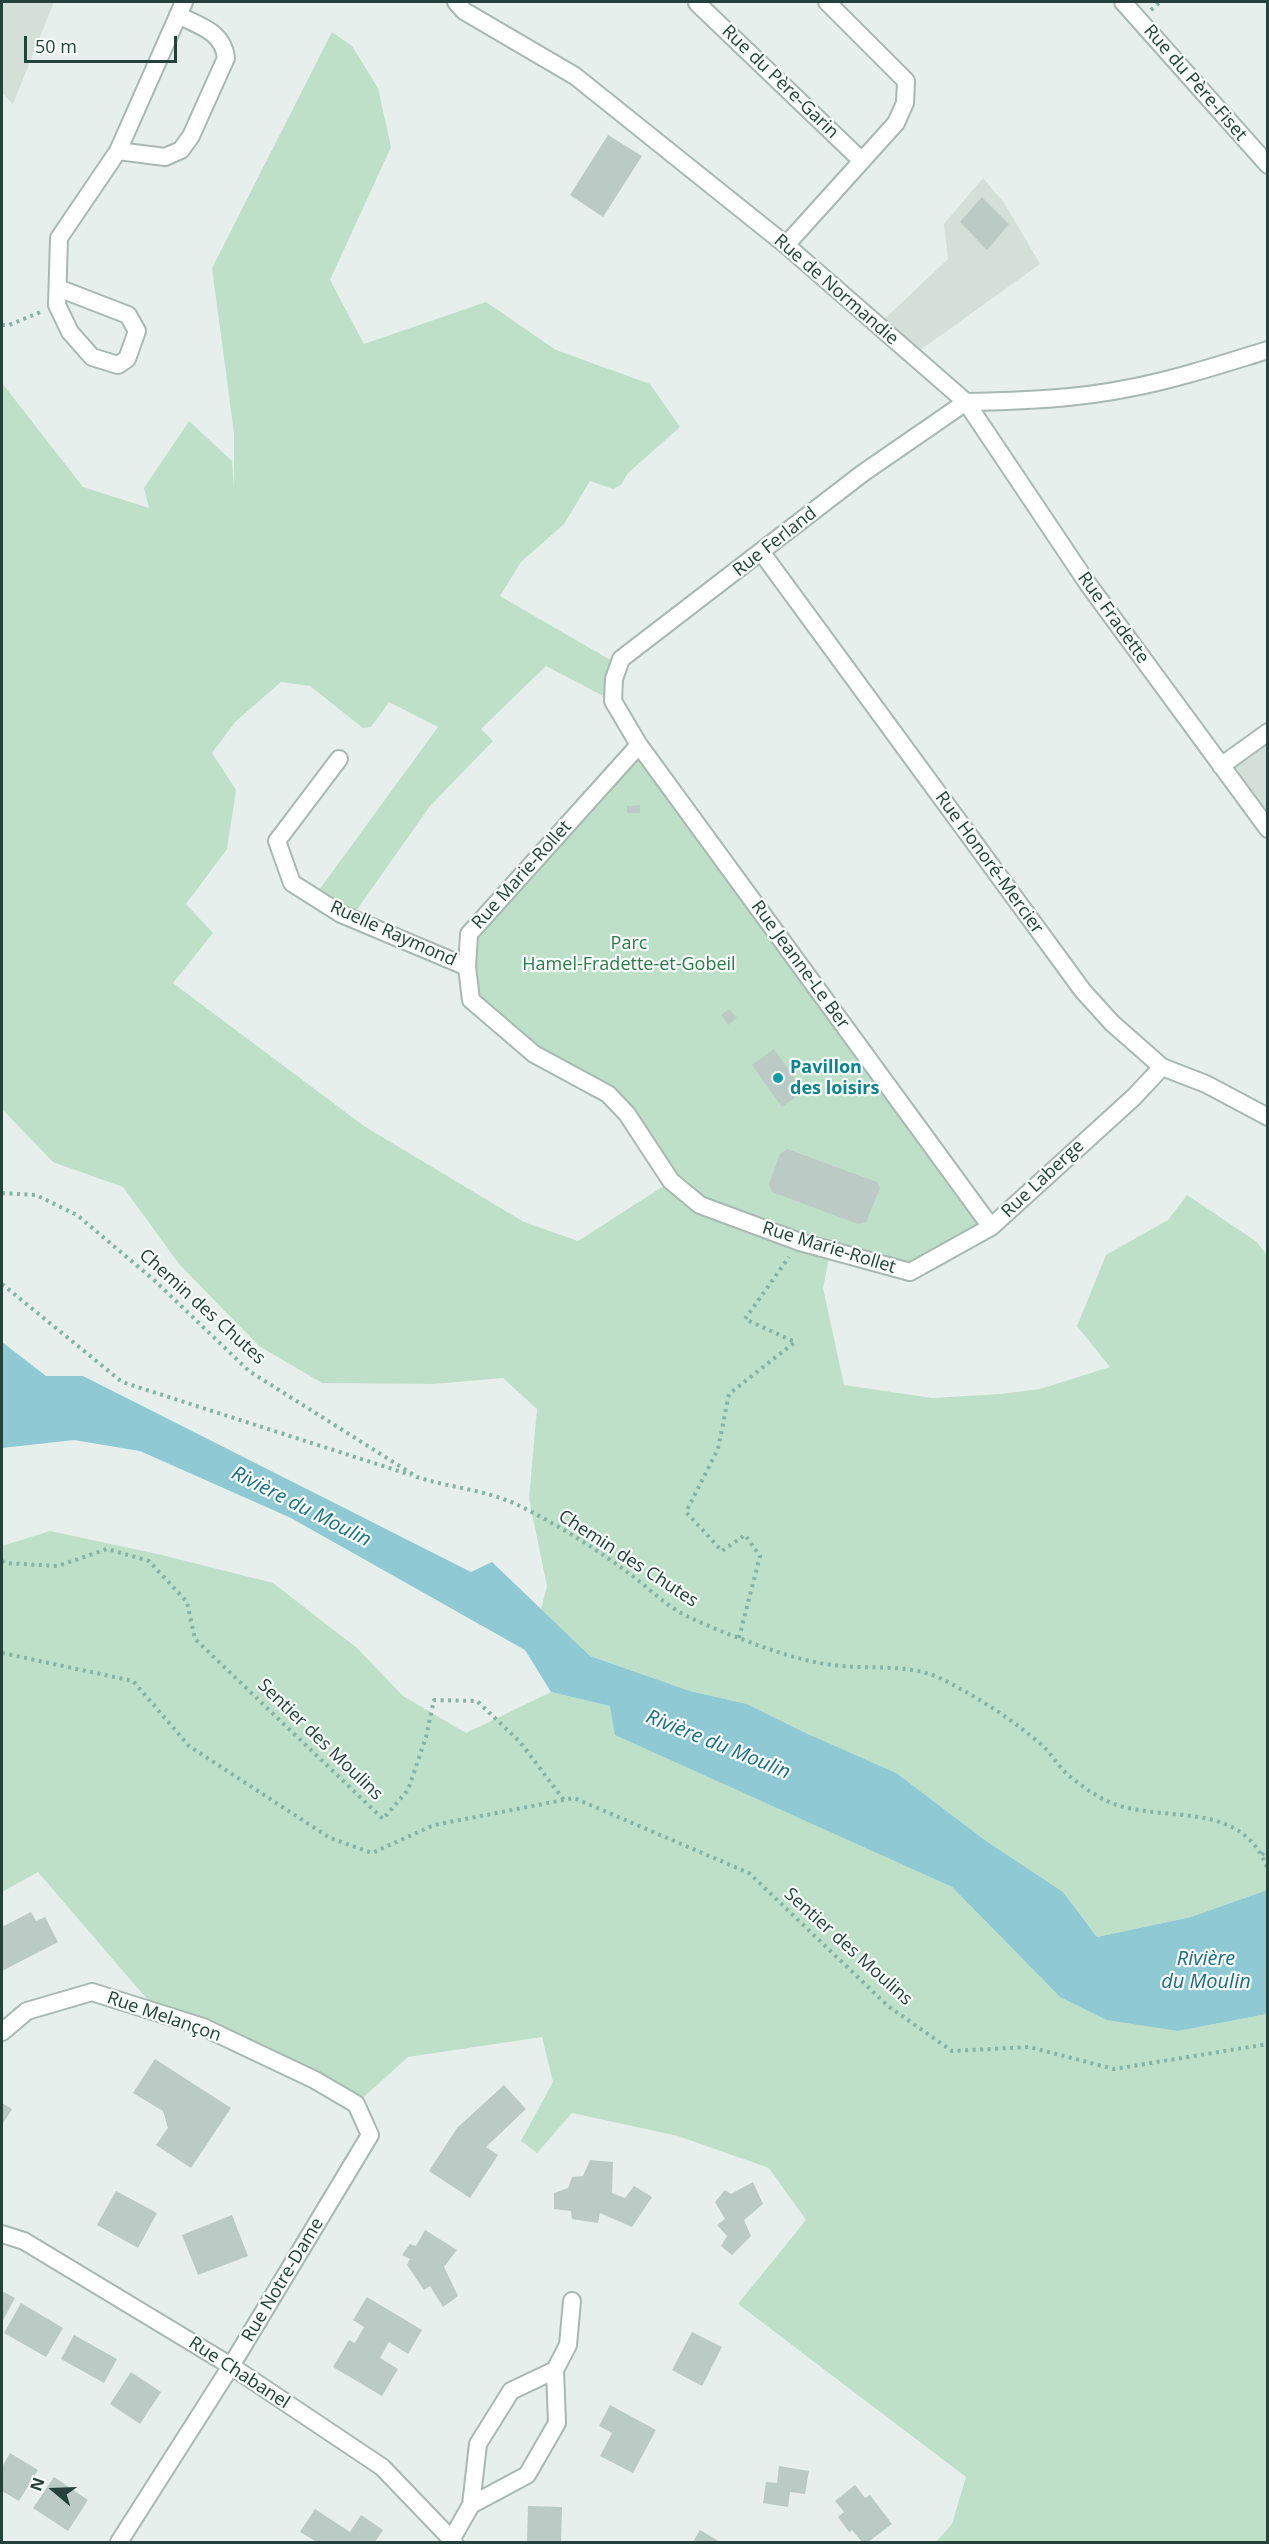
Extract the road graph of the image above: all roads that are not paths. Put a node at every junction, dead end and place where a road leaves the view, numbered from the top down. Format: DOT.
graph roads {
  1 [pos="456,2"];
  2 [pos="827,2"];
  3 [pos="1123,2"];
  4 [pos="697,3"];
  5 [pos="181,8"];
  6 [pos="118,151"];
  7 [pos="862,161"];
  8 [pos="1268,165"];
  9 [pos="786,245"];
  10 [pos="57,288"];
  11 [pos="1268,350"];
  12 [pos="966,402"];
  13 [pos="762,553"];
  14 [pos="613,701"];
  15 [pos="1268,732"];
  16 [pos="639,745"];
  17 [pos="339,759"];
  18 [pos="1221,766"];
  19 [pos="1268,830"];
  20 [pos="467,967"];
  21 [pos="1162,1067"];
  22 [pos="1268,1117"];
  23 [pos="992,1227"];
  24 [pos="910,1272"];
  25 [pos="2,2032"];
  26 [pos="356,2104"];
  27 [pos="2,2234"];
  28 [pos="572,2301"];
  29 [pos="231,2366"];
  30 [pos="555,2370"];
  31 [pos="471,2505"];
  32 [pos="119,2542"];
  33 [pos="452,2542"];
  1 -- 9 [label="street, Rue de Normandie"];
  2 -- 7 [label="street"];
  3 -- 8 [label="street, Rue du Père-Fiset"];
  4 -- 7 [label="street, Rue du Père-Garin"];
  5 -- 6 [label="street"];
  5 -- 6 [label="street"];
  6 -- 10 [label="street"];
  7 -- 9 [label="street"];
  9 -- 12 [label="street, Rue de Normandie"];
  10 -- 10 [label="street"];
  11 -- 12 [label="street"];
  12 -- 13 [label="street, Rue Ferland"];
  12 -- 18 [label="street, Rue Fradette"];
  13 -- 14 [label="street, Rue Ferland"];
  13 -- 21 [label="street, Rue Honoré-Mercier"];
  14 -- 16 [label="street, Rue Jeanne-Le Ber"];
  15 -- 18 [label="street"];
  16 -- 20 [label="street, Rue Marie-Rollet"];
  16 -- 23 [label="street, Rue Jeanne-Le Ber"];
  17 -- 20 [label="street, Ruelle Raymond"];
  18 -- 19 [label="street, Rue Fradette"];
  20 -- 24 [label="street, Rue Marie-Rollet"];
  21 -- 22 [label="street, Rue Honoré-Mercier"];
  21 -- 23 [label="street, Rue Laberge"];
  23 -- 24 [label="street, Rue Laberge"];
  25 -- 26 [label="street, Rue Melançon"];
  26 -- 29 [label="street, Rue Notre-Dame"];
  27 -- 29 [label="street, Rue Chabanel"];
  28 -- 30 [label="street"];
  29 -- 32 [label="street, Rue Notre-Dame"];
  29 -- 33 [label="street, Rue Chabanel"];
  30 -- 31 [label="street"];
  30 -- 31 [label="street"];
  31 -- 33 [label="street"];
}
